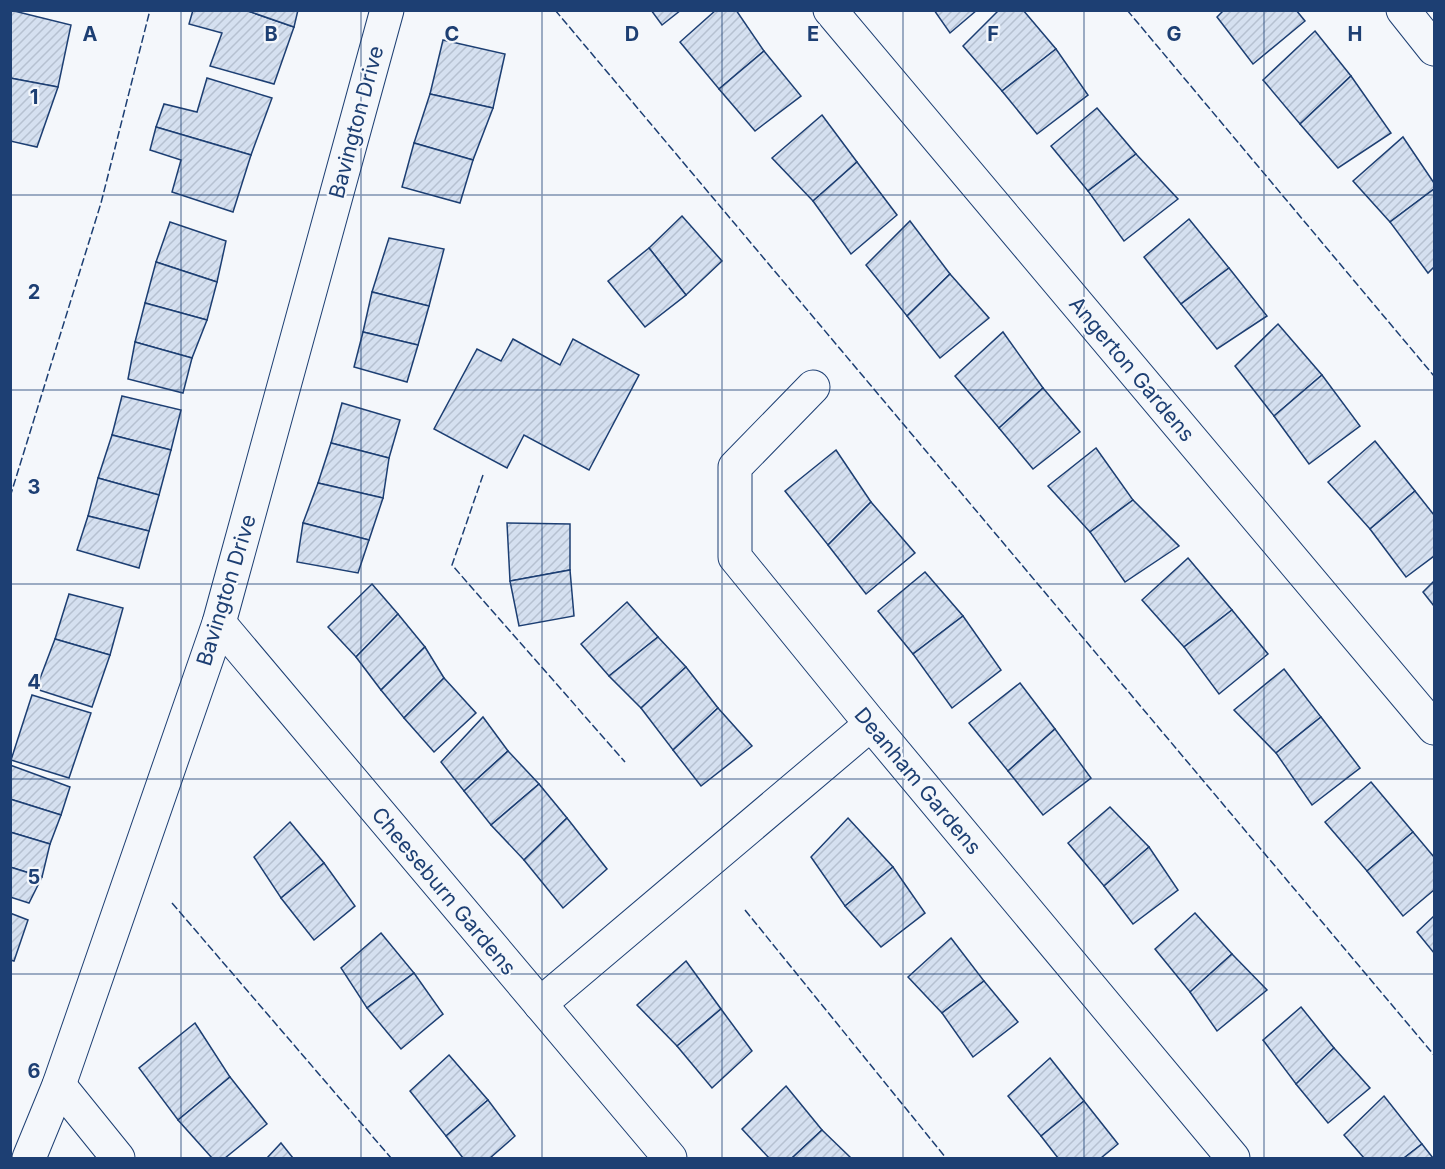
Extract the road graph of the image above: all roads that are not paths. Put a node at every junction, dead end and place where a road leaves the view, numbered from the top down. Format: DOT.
graph roads {
  1 [pos="387,10"];
  2 [pos="830,10"];
  3 [pos="1403,10"];
  4 [pos="1434,49"];
  5 [pos="813,387"];
  6 [pos="219,623"];
  7 [pos="871,724"];
  8 [pos="1434,728"];
  9 [pos="540,1004"];
  10 [pos="59,1085"];
  11 [pos="29,1158"];
  12 [pos="118,1158"];
  13 [pos="670,1158"];
  14 [pos="1233,1158"];
  1 -- 6 [label="street, Bavington Drive"];
  2 -- 8 [label="street, Angerton Gardens"];
  3 -- 4 [label="street"];
  5 -- 7 [label="street, Deanham Gardens"];
  6 -- 9 [label="street, Cheeseburn Gardens"];
  6 -- 10 [label="street, Bavington Drive"];
  7 -- 9 [label="street"];
  7 -- 14 [label="street, Deanham Gardens"];
  9 -- 13 [label="street, Cheeseburn Gardens"];
  10 -- 11 [label="street, Bavington Drive"];
  10 -- 12 [label="street"];
}
